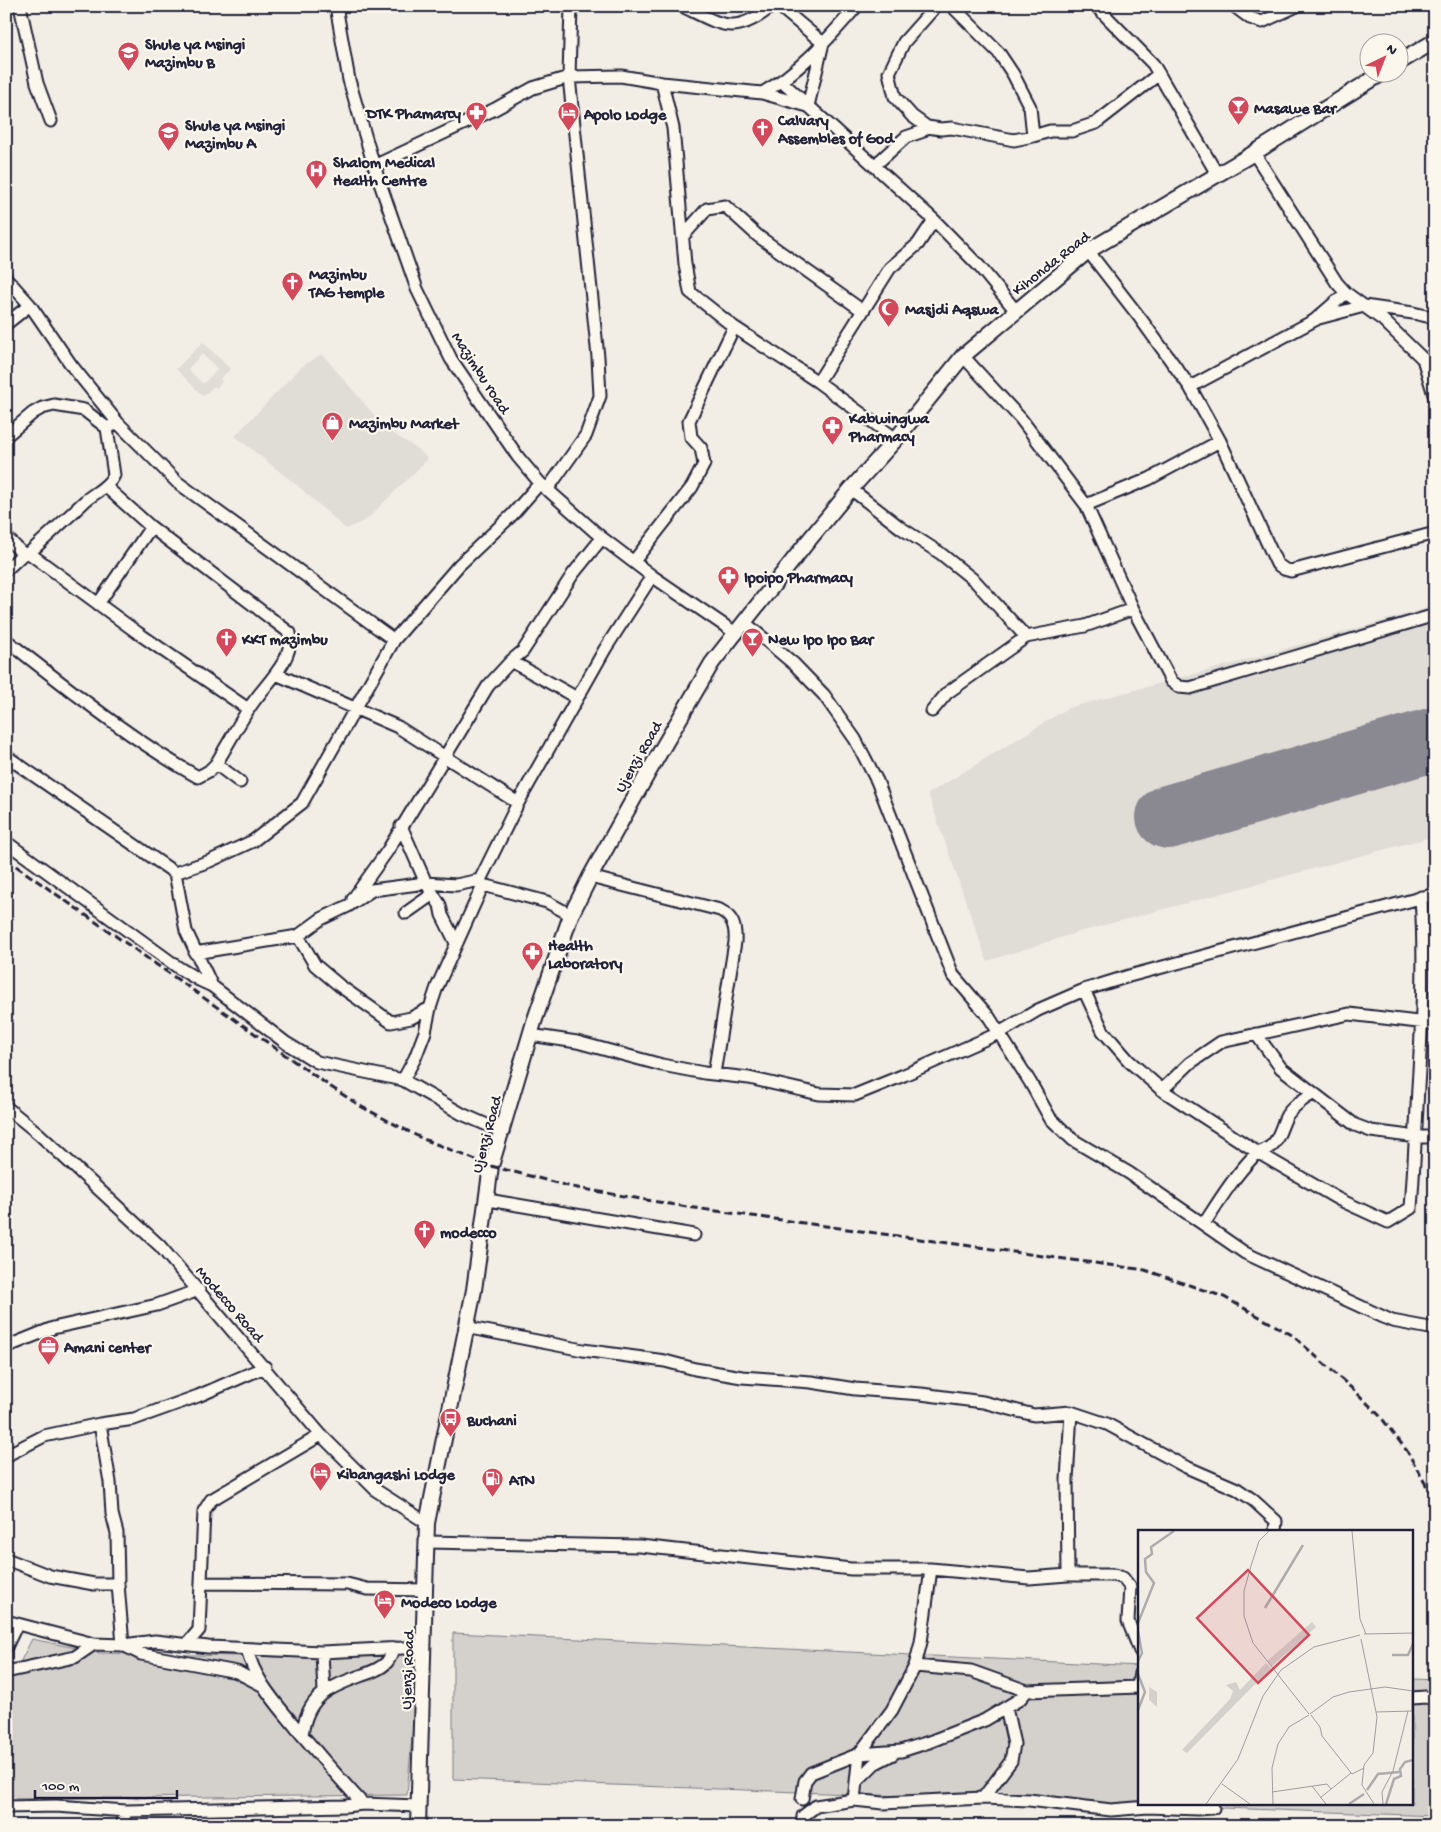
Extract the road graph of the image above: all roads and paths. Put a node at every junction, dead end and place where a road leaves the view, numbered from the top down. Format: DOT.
graph roads {
  1 [pos="20,6"];
  2 [pos="336,6"];
  3 [pos="571,6"];
  4 [pos="682,6"];
  5 [pos="772,6"];
  6 [pos="779,6"];
  7 [pos="857,6"];
  8 [pos="936,6"];
  9 [pos="952,6"];
  10 [pos="1234,6"];
  11 [pos="1297,6"];
  12 [pos="1100,7"];
  13 [pos="1435,41"];
  14 [pos="824,44"];
  15 [pos="1408,57"];
  16 [pos="1159,74"];
  17 [pos="569,77"];
  18 [pos="781,81"];
  19 [pos="1368,82"];
  20 [pos="662,83"];
  21 [pos="762,93"];
  22 [pos="808,106"];
  23 [pos="51,121"];
  24 [pos="927,127"];
  25 [pos="1034,136"];
  26 [pos="1254,153"];
  27 [pos="374,166"];
  28 [pos="874,166"];
  29 [pos="1217,174"];
  30 [pos="934,220"];
  31 [pos="683,236"];
  32 [pos="1088,251"];
  33 [pos="6,278"];
  34 [pos="1346,293"];
  35 [pos="30,305"];
  36 [pos="1364,306"];
  37 [pos="863,311"];
  38 [pos="1016,311"];
  39 [pos="1435,318"];
  40 [pos="1315,320"];
  41 [pos="6,324"];
  42 [pos="734,326"];
  43 [pos="963,356"];
  44 [pos="1429,358"];
  45 [pos="818,382"];
  46 [pos="1190,387"];
  47 [pos="90,388"];
  48 [pos="1435,398"];
  49 [pos="103,405"];
  50 [pos="84,410"];
  51 [pos="112,426"];
  52 [pos="6,436"];
  53 [pos="896,439"];
  54 [pos="1220,441"];
  55 [pos="105,486"];
  56 [pos="544,487"];
  57 [pos="851,489"];
  58 [pos="1086,505"];
  59 [pos="151,527"];
  60 [pos="1435,533"];
  61 [pos="6,537"];
  62 [pos="602,538"];
  63 [pos="26,553"];
  64 [pos="634,561"];
  65 [pos="6,570"];
  66 [pos="652,576"];
  67 [pos="98,604"];
  68 [pos="1133,609"];
  69 [pos="1435,616"];
  70 [pos="739,627"];
  71 [pos="1026,637"];
  72 [pos="6,640"];
  73 [pos="394,640"];
  74 [pos="510,661"];
  75 [pos="276,674"];
  76 [pos="577,698"];
  77 [pos="248,708"];
  78 [pos="356,710"];
  79 [pos="932,711"];
  80 [pos="6,756"];
  81 [pos="445,758"];
  82 [pos="216,764"];
  83 [pos="240,782"];
  84 [pos="518,803"];
  85 [pos="401,826"];
  86 [pos="6,842"];
  87 [pos="175,873"];
  88 [pos="590,877"];
  89 [pos="482,882"];
  90 [pos="426,883"];
  91 [pos="433,894"];
  92 [pos="1435,894"];
  93 [pos="1421,897"];
  94 [pos="348,906"];
  95 [pos="406,913"];
  96 [pos="571,915"];
  97 [pos="298,936"];
  98 [pos="456,943"];
  99 [pos="196,952"];
  100 [pos="212,986"];
  101 [pos="1084,990"];
  102 [pos="430,1008"];
  103 [pos="1422,1022"];
  104 [pos="1435,1024"];
  105 [pos="999,1033"];
  106 [pos="1256,1034"];
  107 [pos="530,1035"];
  108 [pos="714,1074"];
  109 [pos="403,1080"];
  110 [pos="1162,1090"];
  111 [pos="1314,1093"];
  112 [pos="6,1107"];
  113 [pos="503,1132"];
  114 [pos="1279,1136"];
  115 [pos="1417,1137"];
  116 [pos="1435,1137"];
  117 [pos="1257,1152"];
  118 [pos="1282,1166"];
  119 [pos="488,1200"];
  120 [pos="1204,1224"];
  121 [pos="694,1235"];
  122 [pos="199,1290"];
  123 [pos="466,1327"];
  124 [pos="1435,1329"];
  125 [pos="6,1347"];
  126 [pos="265,1367"];
  127 [pos="1071,1412"];
  128 [pos="100,1424"];
  129 [pos="321,1435"];
  130 [pos="6,1457"];
  131 [pos="427,1523"];
  132 [pos="1275,1530"];
  133 [pos="427,1542"];
  134 [pos="6,1559"];
  135 [pos="931,1569"];
  136 [pos="1068,1575"];
  137 [pos="202,1582"];
  138 [pos="118,1584"];
  139 [pos="426,1590"];
  140 [pos="12,1622"];
  141 [pos="199,1630"];
  142 [pos="94,1644"];
  143 [pos="187,1644"];
  144 [pos="123,1645"];
  145 [pos="1138,1646"];
  146 [pos="6,1647"];
  147 [pos="208,1647"];
  148 [pos="424,1647"];
  149 [pos="395,1648"];
  150 [pos="247,1649"];
  151 [pos="322,1652"];
  152 [pos="916,1666"];
  153 [pos="6,1672"];
  154 [pos="262,1685"];
  155 [pos="1138,1687"];
  156 [pos="1027,1691"];
  157 [pos="324,1692"];
  158 [pos="1414,1698"];
  159 [pos="1435,1699"];
  160 [pos="1006,1708"];
  161 [pos="302,1735"];
  162 [pos="898,1751"];
  163 [pos="859,1754"];
  164 [pos="857,1781"];
  165 [pos="983,1798"];
  166 [pos="802,1799"];
  167 [pos="854,1800"];
  168 [pos="363,1804"];
  169 [pos="1212,1804"];
  170 [pos="418,1806"];
  171 [pos="6,1807"];
  172 [pos="126,1811"];
  173 [pos="122,1826"];
  174 [pos="418,1826"];
  175 [pos="802,1826"];
  1 -- 23 [label="street"];
  2 -- 27 [label="street, Mazimbu road"];
  3 -- 17 [label="street"];
  4 -- 5 [label="street"];
  6 -- 14 [label="street"];
  7 -- 14 [label="street"];
  8 -- 24 [label="street"];
  9 -- 25 [label="street"];
  10 -- 11 [label="street"];
  12 -- 16 [label="street"];
  13 -- 15 [label="street"];
  14 -- 18 [label="street"];
  14 -- 22 [label="street"];
  16 -- 25 [label="street"];
  16 -- 29 [label="street"];
  17 -- 20 [label="street"];
  17 -- 27 [label="street"];
  17 -- 56 [label="street"];
  18 -- 21 [label="street"];
  18 -- 22 [label="street"];
  19 -- 26 [label="street, Kihonda Road"];
  20 -- 21 [label="street"];
  20 -- 31 [label="street"];
  21 -- 22 [label="street"];
  22 -- 28 [label="street"];
  24 -- 25 [label="street"];
  24 -- 28 [label="street"];
  26 -- 29 [label="street, Kihonda Road"];
  26 -- 34 [label="street"];
  27 -- 56 [label="street, Mazimbu road"];
  28 -- 30 [label="street"];
  29 -- 32 [label="street, Kihonda Road"];
  30 -- 37 [label="street"];
  30 -- 38 [label="street"];
  31 -- 37 [label="street"];
  31 -- 42 [label="street"];
  32 -- 38 [label="street, Kihonda Road"];
  32 -- 46 [label="street"];
  33 -- 35 [label="street"];
  34 -- 36 [label="street"];
  34 -- 40 [label="street"];
  35 -- 41 [label="street"];
  35 -- 47 [label="street"];
  36 -- 39 [label="street"];
  36 -- 40 [label="street"];
  36 -- 44 [label="street"];
  37 -- 45 [label="street"];
  38 -- 43 [label="street, Kihonda Road"];
  40 -- 46 [label="street"];
  42 -- 45 [label="street"];
  42 -- 64 [label="street"];
  43 -- 53 [label="street, Kihonda Road"];
  43 -- 58 [label="street"];
  44 -- 48 [label="street"];
  45 -- 53 [label="street"];
  46 -- 54 [label="street"];
  47 -- 49 [label="street"];
  47 -- 50 [label="street"];
  49 -- 50 [label="street"];
  49 -- 51 [label="street"];
  50 -- 51 [label="street"];
  50 -- 52 [label="street"];
  51 -- 55 [label="street"];
  51 -- 73 [label="street"];
  53 -- 57 [label="street, Kihonda Road"];
  54 -- 58 [label="street"];
  54 -- 60 [label="street"];
  55 -- 59 [label="street"];
  55 -- 63 [label="street"];
  56 -- 62 [label="street, Mazimbu road"];
  56 -- 73 [label="street"];
  57 -- 70 [label="street, Kihonda Road"];
  57 -- 71 [label="street"];
  58 -- 68 [label="street"];
  59 -- 67 [label="street"];
  59 -- 75 [label="street"];
  61 -- 63 [label="street"];
  62 -- 64 [label="street, Mazimbu road"];
  62 -- 74 [label="street"];
  63 -- 65 [label="street"];
  63 -- 67 [label="street"];
  64 -- 66 [label="street, Mazimbu road"];
  66 -- 70 [label="street, Mazimbu road"];
  66 -- 76 [label="street"];
  67 -- 77 [label="street"];
  68 -- 69 [label="street"];
  68 -- 71 [label="street"];
  70 -- 88 [label="street, Ujenzi Road"];
  70 -- 105 [label="street, Mazimbu road"];
  71 -- 79 [label="street"];
  72 -- 82 [label="street"];
  73 -- 78 [label="street"];
  74 -- 76 [label="street"];
  74 -- 81 [label="street"];
  75 -- 77 [label="street"];
  75 -- 78 [label="street"];
  76 -- 84 [label="street"];
  77 -- 82 [label="street"];
  78 -- 81 [label="street"];
  78 -- 87 [label="street"];
  80 -- 87 [label="street"];
  81 -- 84 [label="street"];
  81 -- 85 [label="street"];
  82 -- 83 [label="street"];
  84 -- 89 [label="street"];
  85 -- 90 [label="street"];
  85 -- 94 [label="street"];
  86 -- 100 [label="street"];
  87 -- 99 [label="street"];
  88 -- 96 [label="street, Ujenzi Road"];
  88 -- 108 [label="street"];
  89 -- 90 [label="street"];
  89 -- 96 [label="street"];
  89 -- 98 [label="street"];
  90 -- 91 [label="street"];
  90 -- 94 [label="street"];
  91 -- 95 [label="street"];
  91 -- 98 [label="street"];
  92 -- 93 [label="street"];
  93 -- 101 [label="street"];
  93 -- 103 [label="street"];
  94 -- 97 [label="street"];
  96 -- 107 [label="street, Ujenzi Road"];
  97 -- 99 [label="street"];
  97 -- 102 [label="street"];
  98 -- 102 [label="street"];
  99 -- 100 [label="street"];
  100 -- 109 [label="street"];
  101 -- 105 [label="street"];
  101 -- 110 [label="street"];
  102 -- 109 [label="street"];
  103 -- 104 [label="street"];
  103 -- 106 [label="street"];
  103 -- 115 [label="street"];
  105 -- 108 [label="street"];
  105 -- 120 [label="street, Mazimbu road"];
  106 -- 110 [label="street"];
  106 -- 111 [label="street"];
  107 -- 108 [label="street"];
  107 -- 113 [label="street, Ujenzi Road"];
  109 -- 113 [label="street"];
  110 -- 117 [label="street"];
  111 -- 114 [label="street"];
  111 -- 115 [label="street"];
  112 -- 122 [label="street, Modecco Road"];
  113 -- 119 [label="street, Ujenzi Road"];
  114 -- 117 [label="street"];
  114 -- 118 [label="street"];
  115 -- 116 [label="street"];
  115 -- 118 [label="street"];
  117 -- 118 [label="street"];
  117 -- 120 [label="street"];
  119 -- 121 [label="street"];
  119 -- 123 [label="street, Ujenzi Road"];
  120 -- 124 [label="street, Mazimbu road"];
  122 -- 125 [label="street"];
  122 -- 126 [label="street, Modecco Road"];
  123 -- 127 [label="street"];
  123 -- 131 [label="street, Ujenzi Road"];
  126 -- 128 [label="street"];
  126 -- 129 [label="street, Modecco Road"];
  127 -- 132 [label="street"];
  127 -- 136 [label="street"];
  128 -- 130 [label="street"];
  128 -- 138 [label="street"];
  129 -- 131 [label="street, Modecco Road"];
  129 -- 137 [label="street"];
  131 -- 133 [label="street, Ujenzi Road"];
  133 -- 135 [label="street"];
  133 -- 139 [label="street, Ujenzi Road"];
  134 -- 138 [label="street"];
  135 -- 136 [label="street"];
  135 -- 152 [label="street"];
  136 -- 145 [label="street"];
  137 -- 139 [label="street"];
  137 -- 141 [label="street"];
  138 -- 144 [label="street"];
  139 -- 148 [label="street, Ujenzi Road"];
  140 -- 142 [label="street"];
  140 -- 146 [label="street"];
  141 -- 143 [label="street"];
  141 -- 147 [label="street"];
  142 -- 144 [label="street"];
  142 -- 153 [label="street"];
  143 -- 144 [label="street"];
  143 -- 147 [label="street"];
  144 -- 154 [label="street"];
  147 -- 150 [label="street"];
  148 -- 149 [label="street"];
  148 -- 170 [label="street, Ujenzi Road"];
  149 -- 151 [label="street"];
  149 -- 157 [label="street"];
  150 -- 151 [label="street"];
  150 -- 154 [label="street"];
  151 -- 157 [label="street"];
  152 -- 156 [label="street"];
  152 -- 163 [label="street"];
  154 -- 161 [label="street"];
  155 -- 156 [label="street"];
  156 -- 160 [label="street"];
  157 -- 161 [label="street"];
  158 -- 159 [label="street"];
  160 -- 162 [label="street"];
  160 -- 165 [label="street"];
  161 -- 168 [label="street"];
  162 -- 163 [label="street"];
  162 -- 164 [label="street"];
  163 -- 164 [label="street"];
  163 -- 166 [label="street"];
  164 -- 167 [label="street"];
  165 -- 167 [label="street"];
  165 -- 169 [label="street"];
  167 -- 175 [label="street"];
  168 -- 170 [label="street"];
  168 -- 172 [label="street"];
  170 -- 174 [label="street, Ujenzi Road"];
  171 -- 172 [label="street"];
  172 -- 173 [label="street"];
}
